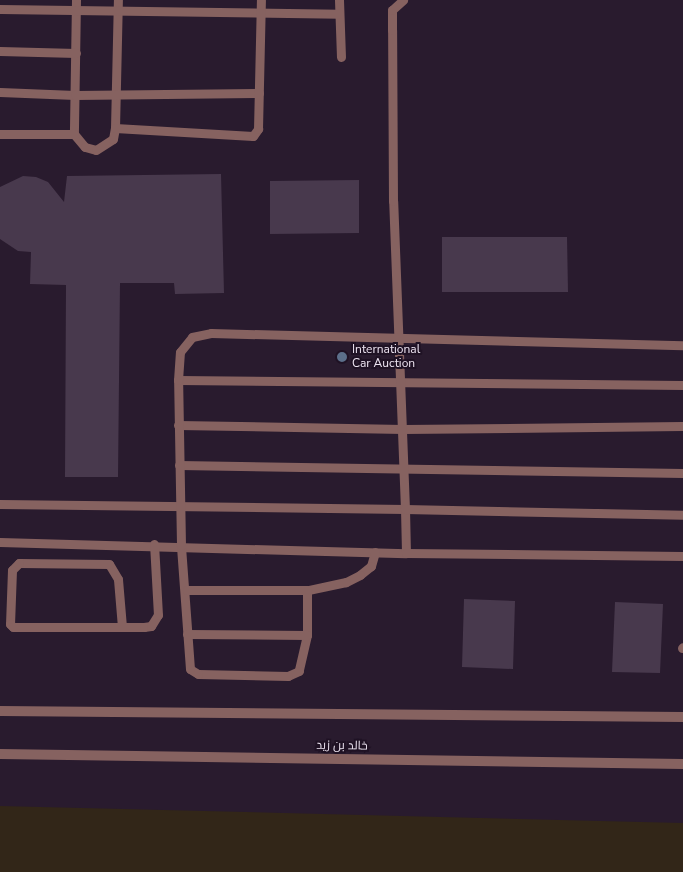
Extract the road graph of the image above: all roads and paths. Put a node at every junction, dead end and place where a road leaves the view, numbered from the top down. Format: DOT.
graph roads {
  1 [pos="261,0"];
  2 [pos="339,0"];
  3 [pos="403,0"];
  4 [pos="76,4"];
  5 [pos="118,4"];
  6 [pos="0,9"];
  7 [pos="261,11"];
  8 [pos="340,14"];
  9 [pos="0,51"];
  10 [pos="76,53"];
  11 [pos="341,57"];
  12 [pos="0,92"];
  13 [pos="259,93"];
  14 [pos="75,95"];
  15 [pos="116,95"];
  16 [pos="116,128"];
  17 [pos="0,134"];
  18 [pos="74,134"];
  19 [pos="401,340"];
  20 [pos="683,345"];
  21 [pos="178,380"];
  22 [pos="402,381"];
  23 [pos="683,385"];
  24 [pos="178,425"];
  25 [pos="683,426"];
  26 [pos="403,429"];
  27 [pos="179,464"];
  28 [pos="404,469"];
  29 [pos="683,473"];
  30 [pos="0,504"];
  31 [pos="180,506"];
  32 [pos="405,509"];
  33 [pos="683,515"];
  34 [pos="0,542"];
  35 [pos="154,544"];
  36 [pos="181,545"];
  37 [pos="375,552"];
  38 [pos="406,553"];
  39 [pos="683,556"];
  40 [pos="187,590"];
  41 [pos="307,590"];
  42 [pos="122,627"];
  43 [pos="187,634"];
  44 [pos="307,635"];
  45 [pos="0,712"];
  46 [pos="683,717"];
  47 [pos="0,754"];
  48 [pos="683,764"];
  1 -- 7 [label="lane"];
  2 -- 8 [label="lane"];
  3 -- 19 [label="lane"];
  4 -- 5 [label="lane"];
  4 -- 6 [label="lane"];
  4 -- 10 [label="lane"];
  5 -- 7 [label="lane"];
  5 -- 15 [label="lane"];
  7 -- 8 [label="lane"];
  7 -- 13 [label="lane"];
  8 -- 11 [label="lane"];
  9 -- 10 [label="lane"];
  10 -- 14 [label="lane"];
  12 -- 14 [label="lane"];
  13 -- 15 [label="lane"];
  13 -- 16 [label="lane"];
  14 -- 15 [label="lane"];
  14 -- 18 [label="lane"];
  15 -- 16 [label="lane"];
  16 -- 18 [label="lane"];
  17 -- 18 [label="lane"];
  19 -- 20 [label="lane"];
  19 -- 21 [label="lane"];
  19 -- 22 [label="lane"];
  21 -- 22 [label="lane"];
  21 -- 24 [label="lane"];
  22 -- 23 [label="lane"];
  22 -- 26 [label="lane"];
  24 -- 26 [label="lane"];
  24 -- 27 [label="lane"];
  25 -- 26 [label="lane"];
  26 -- 28 [label="lane"];
  27 -- 28 [label="lane"];
  27 -- 31 [label="lane"];
  28 -- 29 [label="lane"];
  28 -- 32 [label="lane"];
  30 -- 31 [label="lane"];
  31 -- 32 [label="lane"];
  31 -- 36 [label="lane"];
  32 -- 33 [label="lane"];
  32 -- 38 [label="lane"];
  34 -- 35 [label="lane"];
  35 -- 36 [label="lane"];
  35 -- 42 [label="lane"];
  36 -- 37 [label="lane"];
  36 -- 40 [label="lane"];
  37 -- 38 [label="lane"];
  37 -- 41 [label="lane"];
  38 -- 39 [label="lane"];
  40 -- 41 [label="lane"];
  40 -- 43 [label="lane"];
  41 -- 44 [label="lane"];
  42 -- 42 [label="lane"];
  43 -- 44 [label="lane"];
  43 -- 44 [label="lane"];
  45 -- 46 [label="street"];
  47 -- 48 [label="street, خالد بن زيد"];
}
